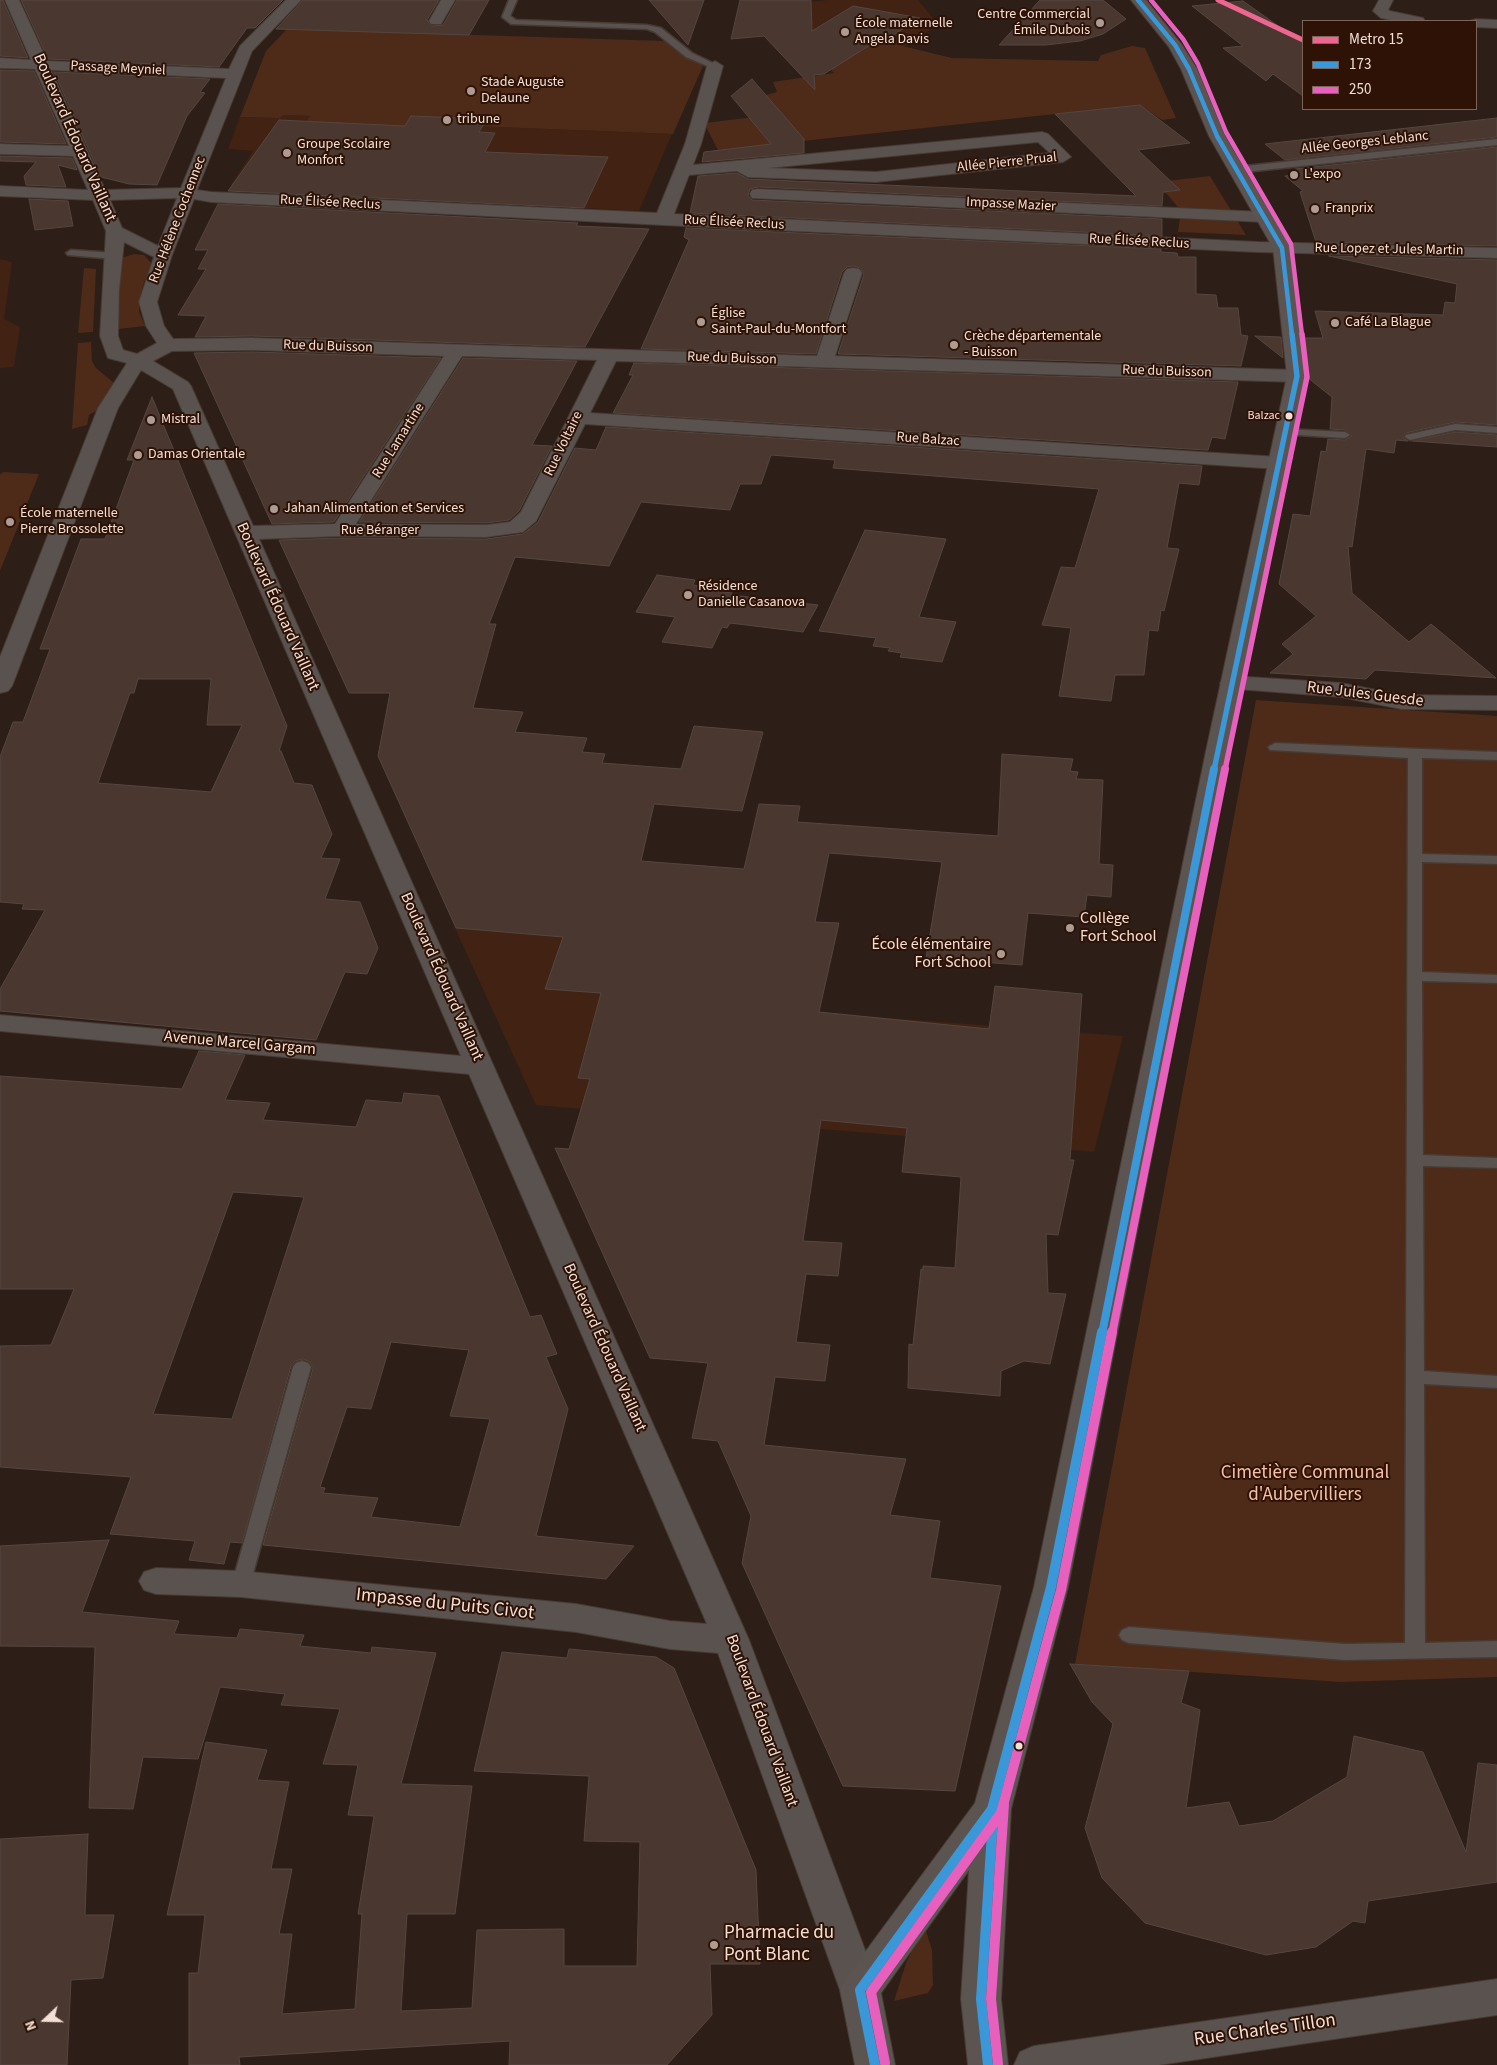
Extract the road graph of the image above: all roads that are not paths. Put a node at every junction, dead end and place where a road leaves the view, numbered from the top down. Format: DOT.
graph roads {
  1 [pos="12,0"];
  2 [pos="294,0"];
  3 [pos="448,0"];
  4 [pos="513,0"];
  5 [pos="1138,0"];
  6 [pos="1383,6"];
  7 [pos="1411,20"];
  8 [pos="436,21"];
  9 [pos="1477,23"];
  10 [pos="1497,24"];
  11 [pos="0,63"];
  12 [pos="42,65"];
  13 [pos="715,66"];
  14 [pos="235,74"];
  15 [pos="1497,142"];
  16 [pos="0,149"];
  17 [pos="78,151"];
  18 [pos="743,167"];
  19 [pos="1236,170"];
  20 [pos="683,171"];
  21 [pos="0,191"];
  22 [pos="187,193"];
  23 [pos="758,194"];
  24 [pos="99,195"];
  25 [pos="1264,217"];
  26 [pos="663,220"];
  27 [pos="115,231"];
  28 [pos="1282,248"];
  29 [pos="71,253"];
  30 [pos="1497,253"];
  31 [pos="163,255"];
  32 [pos="115,256"];
  33 [pos="853,273"];
  34 [pos="168,345"];
  35 [pos="456,351"];
  36 [pos="609,356"];
  37 [pos="139,361"];
  38 [pos="824,362"];
  39 [pos="1297,376"];
  40 [pos="577,418"];
  41 [pos="1497,430"];
  42 [pos="1286,432"];
  43 [pos="1345,435"];
  44 [pos="1410,437"];
  45 [pos="1279,463"];
  46 [pos="516,528"];
  47 [pos="342,530"];
  48 [pos="244,533"];
  49 [pos="10,632"];
  50 [pos="1232,683"];
  51 [pos="0,686"];
  52 [pos="1497,703"];
  53 [pos="1276,747"];
  54 [pos="1414,754"];
  55 [pos="1497,756"];
  56 [pos="1414,858"];
  57 [pos="1497,860"];
  58 [pos="1415,976"];
  59 [pos="1497,979"];
  60 [pos="0,1022"];
  61 [pos="480,1066"];
  62 [pos="1414,1160"];
  63 [pos="1497,1163"];
  64 [pos="302,1367"];
  65 [pos="1414,1377"];
  66 [pos="1497,1382"];
  67 [pos="156,1581"];
  68 [pos="241,1584"];
  69 [pos="1129,1636"];
  70 [pos="732,1640"];
  71 [pos="1497,1649"];
  72 [pos="1414,1651"];
  73 [pos="992,1810"];
  74 [pos="860,1990"];
  75 [pos="1497,1997"];
  76 [pos="875,2065"];
  77 [pos="988,2065"];
  78 [pos="1034,2065"];
  1 -- 12 [label="street, Boulevard Édouard Vaillant"];
  2 -- 14 [label="street, Rue Hélène Cochennec"];
  3 -- 8 [label="street"];
  4 -- 13 [label="lane"];
  5 -- 19 [label="main road"];
  6 -- 7 [label="street"];
  9 -- 10 [label="street"];
  11 -- 12 [label="street, Passage Meyniel"];
  12 -- 14 [label="street, Passage Meyniel"];
  12 -- 17 [label="street, Boulevard Édouard Vaillant"];
  13 -- 20 [label="street"];
  14 -- 22 [label="street, Rue Hélène Cochennec"];
  15 -- 19 [label="lane, Allée Georges Leblanc"];
  16 -- 17 [label="street"];
  17 -- 24 [label="street, Boulevard Édouard Vaillant"];
  18 -- 18 [label="street, Allée Pierre Prual"];
  18 -- 20 [label="street, Allée Pierre Prual"];
  19 -- 25 [label="main road"];
  20 -- 26 [label="street"];
  21 -- 24 [label="street, Rue Élisée Reclus"];
  22 -- 24 [label="street, Rue Élisée Reclus"];
  22 -- 26 [label="street, Rue Élisée Reclus"];
  22 -- 31 [label="street, Rue Hélène Cochennec"];
  23 -- 25 [label="street, Impasse Mazier"];
  24 -- 27 [label="street, Boulevard Édouard Vaillant"];
  25 -- 28 [label="main road"];
  26 -- 28 [label="street, Rue Élisée Reclus"];
  27 -- 31 [label="street"];
  27 -- 32 [label="street, Boulevard Édouard Vaillant"];
  28 -- 30 [label="street, Rue Lopez et Jules Martin"];
  28 -- 39 [label="main road"];
  29 -- 32 [label="lane"];
  31 -- 34 [label="street, Rue Hélène Cochennec"];
  32 -- 37 [label="street, Boulevard Édouard Vaillant"];
  33 -- 38 [label="street"];
  34 -- 35 [label="street, Rue du Buisson"];
  34 -- 37 [label="street"];
  35 -- 36 [label="street, Rue du Buisson"];
  35 -- 47 [label="street, Rue Lamartine"];
  36 -- 38 [label="street, Rue du Buisson"];
  36 -- 40 [label="street, Rue Voltaire"];
  37 -- 48 [label="street, Boulevard Édouard Vaillant"];
  37 -- 49 [label="street"];
  38 -- 39 [label="street, Rue du Buisson"];
  39 -- 42 [label="main road"];
  40 -- 45 [label="street, Rue Balzac"];
  40 -- 46 [label="street, Rue Voltaire"];
  41 -- 44 [label="lane"];
  42 -- 43 [label="lane"];
  42 -- 45 [label="main road"];
  45 -- 50 [label="main road"];
  46 -- 47 [label="street, Rue Béranger"];
  47 -- 48 [label="street, Rue Béranger"];
  48 -- 61 [label="street, Boulevard Édouard Vaillant"];
  49 -- 51 [label="street"];
  50 -- 52 [label="street, Rue Jules Guesde"];
  50 -- 73 [label="main road"];
  53 -- 54 [label="lane"];
  54 -- 55 [label="lane"];
  54 -- 56 [label="lane"];
  56 -- 57 [label="lane"];
  56 -- 58 [label="lane"];
  58 -- 59 [label="lane"];
  58 -- 62 [label="lane"];
  60 -- 61 [label="street, Avenue Marcel Gargam"];
  61 -- 70 [label="street, Boulevard Édouard Vaillant"];
  62 -- 63 [label="lane"];
  62 -- 65 [label="lane"];
  64 -- 68 [label="lane"];
  65 -- 66 [label="lane"];
  65 -- 72 [label="lane"];
  67 -- 68 [label="street, Impasse du Puits Civot"];
  68 -- 70 [label="street, Impasse du Puits Civot"];
  69 -- 72 [label="lane"];
  70 -- 74 [label="street, Boulevard Édouard Vaillant"];
  71 -- 72 [label="lane"];
  73 -- 74 [label="main road"];
  73 -- 77 [label="main road"];
  74 -- 76 [label="main road"];
  75 -- 78 [label="street, Rue Charles Tillon"];
}
